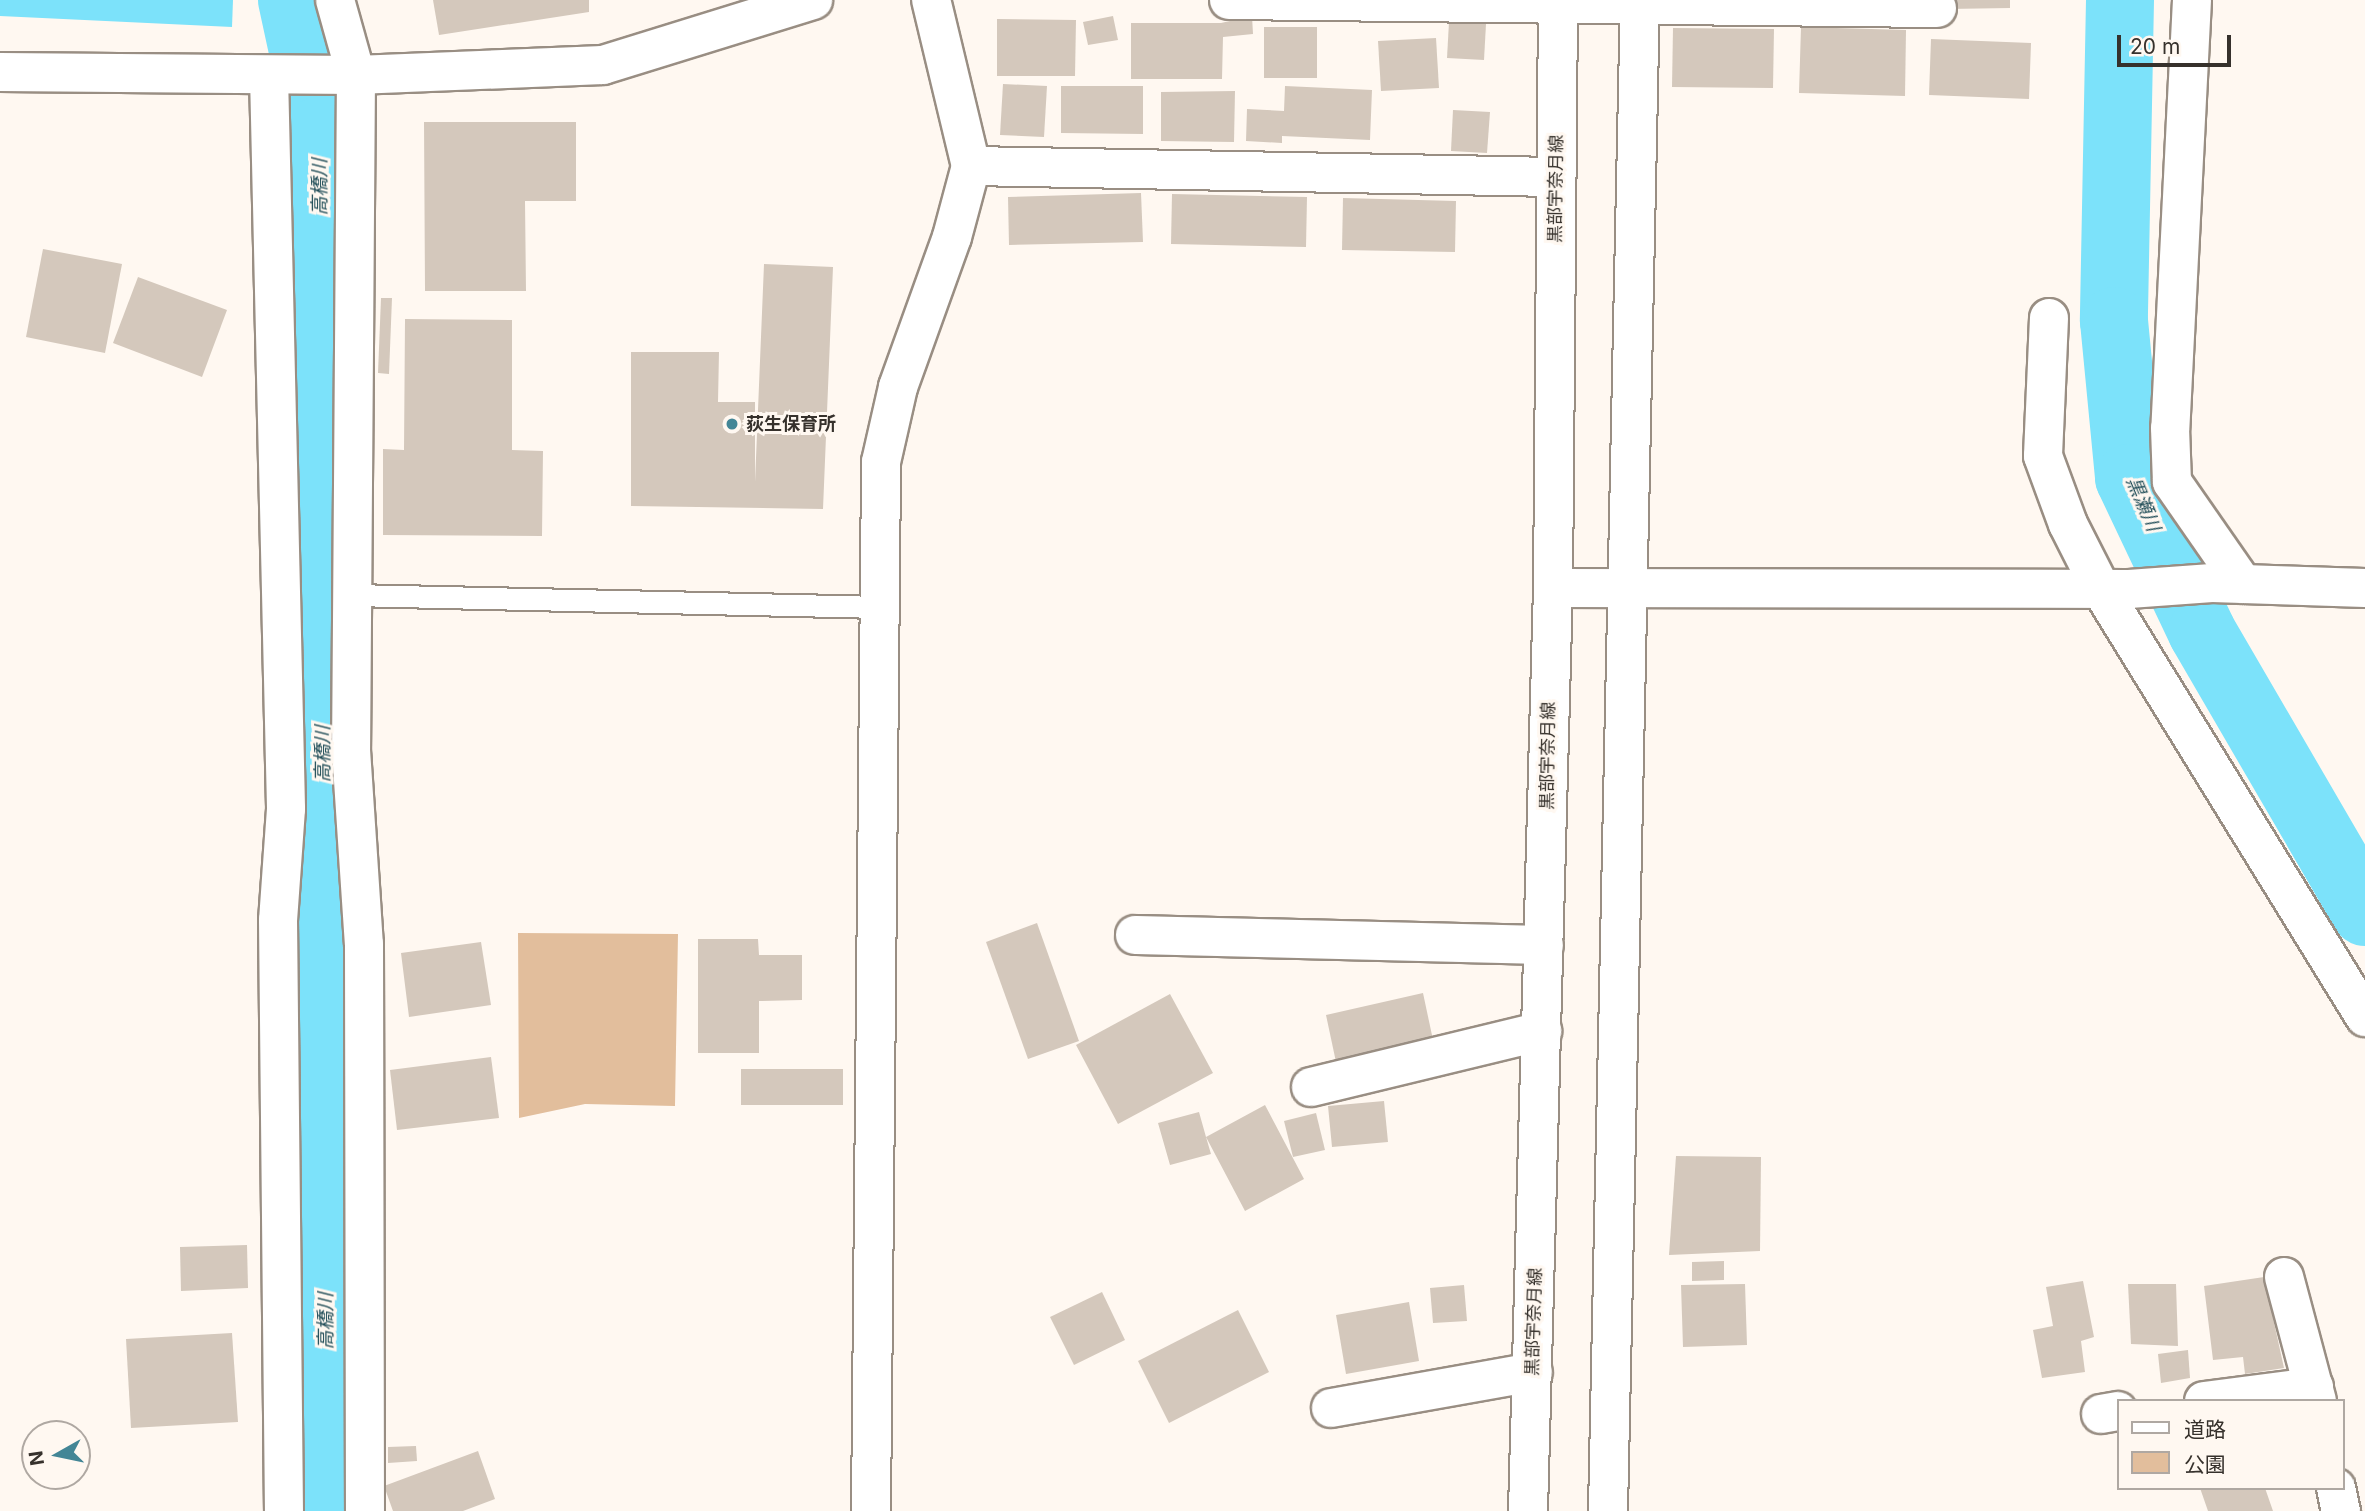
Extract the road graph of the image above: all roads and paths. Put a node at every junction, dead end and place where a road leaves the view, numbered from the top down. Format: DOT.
graph roads {
  1 [pos="335,0"];
  2 [pos="813,0"];
  3 [pos="931,0"];
  4 [pos="1229,0"];
  5 [pos="2192,0"];
  6 [pos="1558,1"];
  7 [pos="1640,2"];
  8 [pos="1937,8"];
  9 [pos="0,72"];
  10 [pos="269,75"];
  11 [pos="356,75"];
  12 [pos="971,166"];
  13 [pos="1556,177"];
  14 [pos="2049,318"];
  15 [pos="2227,584"];
  16 [pos="1553,588"];
  17 [pos="1626,588"];
  18 [pos="2115,589"];
  19 [pos="2365,589"];
  20 [pos="352,595"];
  21 [pos="879,607"];
  22 [pos="1135,935"];
  23 [pos="1544,945"];
  24 [pos="2365,1017"];
  25 [pos="1542,1031"];
  26 [pos="1311,1087"];
  27 [pos="2284,1276"];
  28 [pos="1533,1372"];
  29 [pos="2315,1394"];
  30 [pos="2236,1399"];
  31 [pos="1331,1408"];
  32 [pos="2336,1490"];
  33 [pos="284,1511"];
  34 [pos="365,1511"];
  35 [pos="872,1511"];
  36 [pos="1528,1511"];
  37 [pos="1608,1511"];
  38 [pos="2341,1511"];
  1 -- 11 [label="street"];
  2 -- 11 [label="street"];
  3 -- 12 [label="street"];
  4 -- 6 [label="street"];
  5 -- 15 [label="street"];
  6 -- 7 [label="street"];
  6 -- 13 [label="street, 黒部宇奈月線"];
  7 -- 8 [label="street"];
  7 -- 17 [label="street"];
  9 -- 10 [label="street"];
  10 -- 11 [label="street"];
  10 -- 33 [label="street"];
  11 -- 20 [label="street"];
  12 -- 13 [label="street"];
  12 -- 21 [label="street"];
  13 -- 16 [label="street, 黒部宇奈月線"];
  14 -- 18 [label="street"];
  15 -- 18 [label="street"];
  15 -- 19 [label="street"];
  16 -- 17 [label="street"];
  16 -- 23 [label="street, 黒部宇奈月線"];
  17 -- 18 [label="street"];
  17 -- 37 [label="street"];
  18 -- 24 [label="street"];
  20 -- 21 [label="lane"];
  20 -- 34 [label="street"];
  21 -- 35 [label="street"];
  22 -- 23 [label="street"];
  23 -- 25 [label="street, 黒部宇奈月線"];
  25 -- 26 [label="street"];
  25 -- 28 [label="street, 黒部宇奈月線"];
  27 -- 29 [label="street"];
  28 -- 31 [label="street"];
  28 -- 36 [label="street, 黒部宇奈月線"];
  29 -- 30 [label="street"];
  32 -- 38 [label="street"];
}
